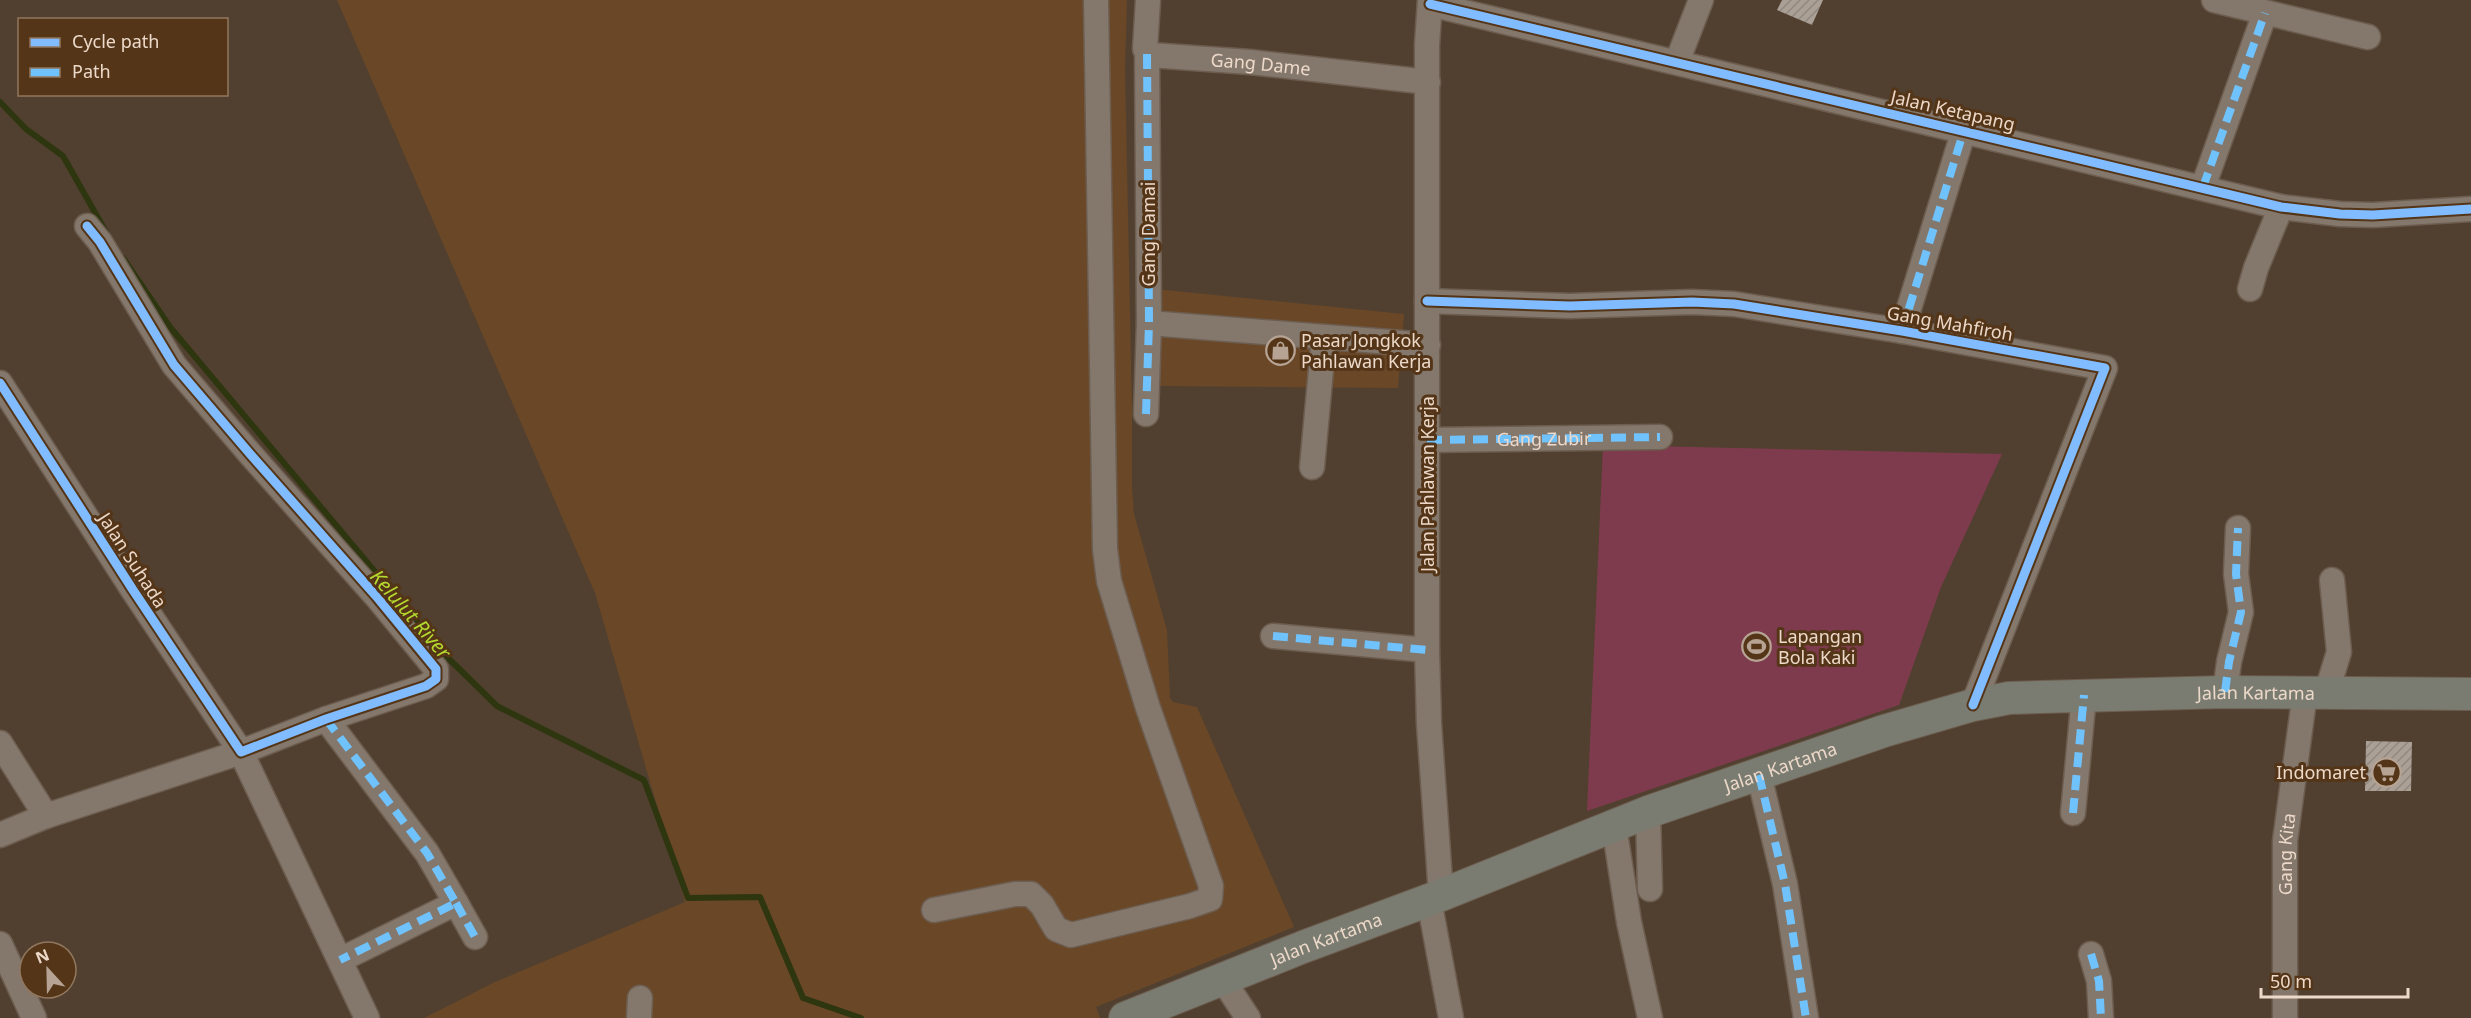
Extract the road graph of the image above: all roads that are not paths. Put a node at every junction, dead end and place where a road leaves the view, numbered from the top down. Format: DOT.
graph roads {
  1 [pos="1096,0"];
  2 [pos="1148,0"];
  3 [pos="1701,0"];
  4 [pos="2214,0"];
  5 [pos="1430,2"];
  6 [pos="2265,13"];
  7 [pos="2368,37"];
  8 [pos="1147,53"];
  9 [pos="1677,62"];
  10 [pos="1428,82"];
  11 [pos="1964,130"];
  12 [pos="2203,188"];
  13 [pos="2281,207"];
  14 [pos="2471,209"];
  15 [pos="87,226"];
  16 [pos="2250,289"];
  17 [pos="1427,301"];
  18 [pos="1149,324"];
  19 [pos="1902,331"];
  20 [pos="1324,337"];
  21 [pos="1428,345"];
  22 [pos="0,383"];
  23 [pos="1146,414"];
  24 [pos="1660,437"];
  25 [pos="1427,440"];
  26 [pos="1312,467"];
  27 [pos="2238,528"];
  28 [pos="2332,580"];
  29 [pos="1273,636"];
  30 [pos="1427,650"];
  31 [pos="2225,692"];
  32 [pos="2315,694"];
  33 [pos="2471,694"];
  34 [pos="2084,695"];
  35 [pos="1973,705"];
  36 [pos="326,719"];
  37 [pos="0,743"];
  38 [pos="241,752"];
  39 [pos="1759,775"];
  40 [pos="1648,812"];
  41 [pos="2073,813"];
  42 [pos="46,816"];
  43 [pos="1614,826"];
  44 [pos="0,835"];
  45 [pos="1650,889"];
  46 [pos="1435,897"];
  47 [pos="456,903"];
  48 [pos="934,910"];
  49 [pos="475,937"];
  50 [pos="0,944"];
  51 [pos="2091,954"];
  52 [pos="340,960"];
  53 [pos="1223,980"];
  54 [pos="34,1018"];
  55 [pos="367,1018"];
  56 [pos="1125,1018"];
  57 [pos="1248,1018"];
  58 [pos="1450,1018"];
  59 [pos="1650,1018"];
  60 [pos="1806,1018"];
  61 [pos="2101,1018"];
  62 [pos="2285,1018"];
  1 -- 48 [label="street"];
  2 -- 8 [label="street"];
  3 -- 9 [label="street"];
  4 -- 6 [label="street"];
  5 -- 9 [label="street, Jalan Ketapang"];
  5 -- 10 [label="street, Jalan Pahlawan Kerja"];
  6 -- 7 [label="street"];
  6 -- 12 [label="street"];
  8 -- 10 [label="street, Gang Dame"];
  8 -- 18 [label="street, Gang Damai"];
  9 -- 11 [label="street, Jalan Ketapang"];
  10 -- 17 [label="street, Jalan Pahlawan Kerja"];
  11 -- 12 [label="street, Jalan Ketapang"];
  11 -- 19 [label="street"];
  12 -- 13 [label="street, Jalan Ketapang"];
  13 -- 14 [label="street, Jalan Ketapang"];
  13 -- 16 [label="street"];
  15 -- 36 [label="street"];
  17 -- 19 [label="street, Gang Mahfiroh"];
  17 -- 21 [label="street, Jalan Pahlawan Kerja"];
  18 -- 20 [label="street"];
  18 -- 23 [label="street, Gang Damai"];
  19 -- 35 [label="street, Gang Mahfiroh"];
  20 -- 21 [label="street"];
  20 -- 26 [label="street"];
  21 -- 25 [label="street, Jalan Pahlawan Kerja"];
  22 -- 38 [label="street, Jalan Suhada"];
  24 -- 25 [label="street, Gang Zubir"];
  25 -- 30 [label="street, Jalan Pahlawan Kerja"];
  27 -- 31 [label="street"];
  28 -- 32 [label="street, Gang Kita"];
  29 -- 30 [label="street"];
  30 -- 46 [label="street, Jalan Pahlawan Kerja"];
  31 -- 32 [label="main road, Jalan Kartama"];
  31 -- 34 [label="main road, Jalan Kartama"];
  32 -- 33 [label="main road, Jalan Kartama"];
  32 -- 62 [label="street, Gang Kita"];
  34 -- 35 [label="main road, Jalan Kartama"];
  34 -- 41 [label="street"];
  35 -- 39 [label="main road, Jalan Kartama"];
  36 -- 38 [label="street"];
  36 -- 47 [label="street"];
  37 -- 42 [label="street"];
  38 -- 42 [label="street"];
  38 -- 52 [label="street, Jalan Suhada"];
  39 -- 40 [label="main road, Jalan Kartama"];
  39 -- 60 [label="street"];
  40 -- 43 [label="main road, Jalan Kartama"];
  40 -- 45 [label="street"];
  42 -- 44 [label="street"];
  43 -- 46 [label="main road, Jalan Kartama"];
  43 -- 59 [label="street"];
  46 -- 53 [label="main road, Jalan Kartama"];
  46 -- 58 [label="street, Jalan Pahlawan Kerja"];
  47 -- 49 [label="street"];
  47 -- 52 [label="street"];
  50 -- 54 [label="street"];
  51 -- 61 [label="street"];
  52 -- 55 [label="street, Jalan Suhada"];
  53 -- 56 [label="main road, Jalan Kartama"];
  53 -- 57 [label="street"];
}
